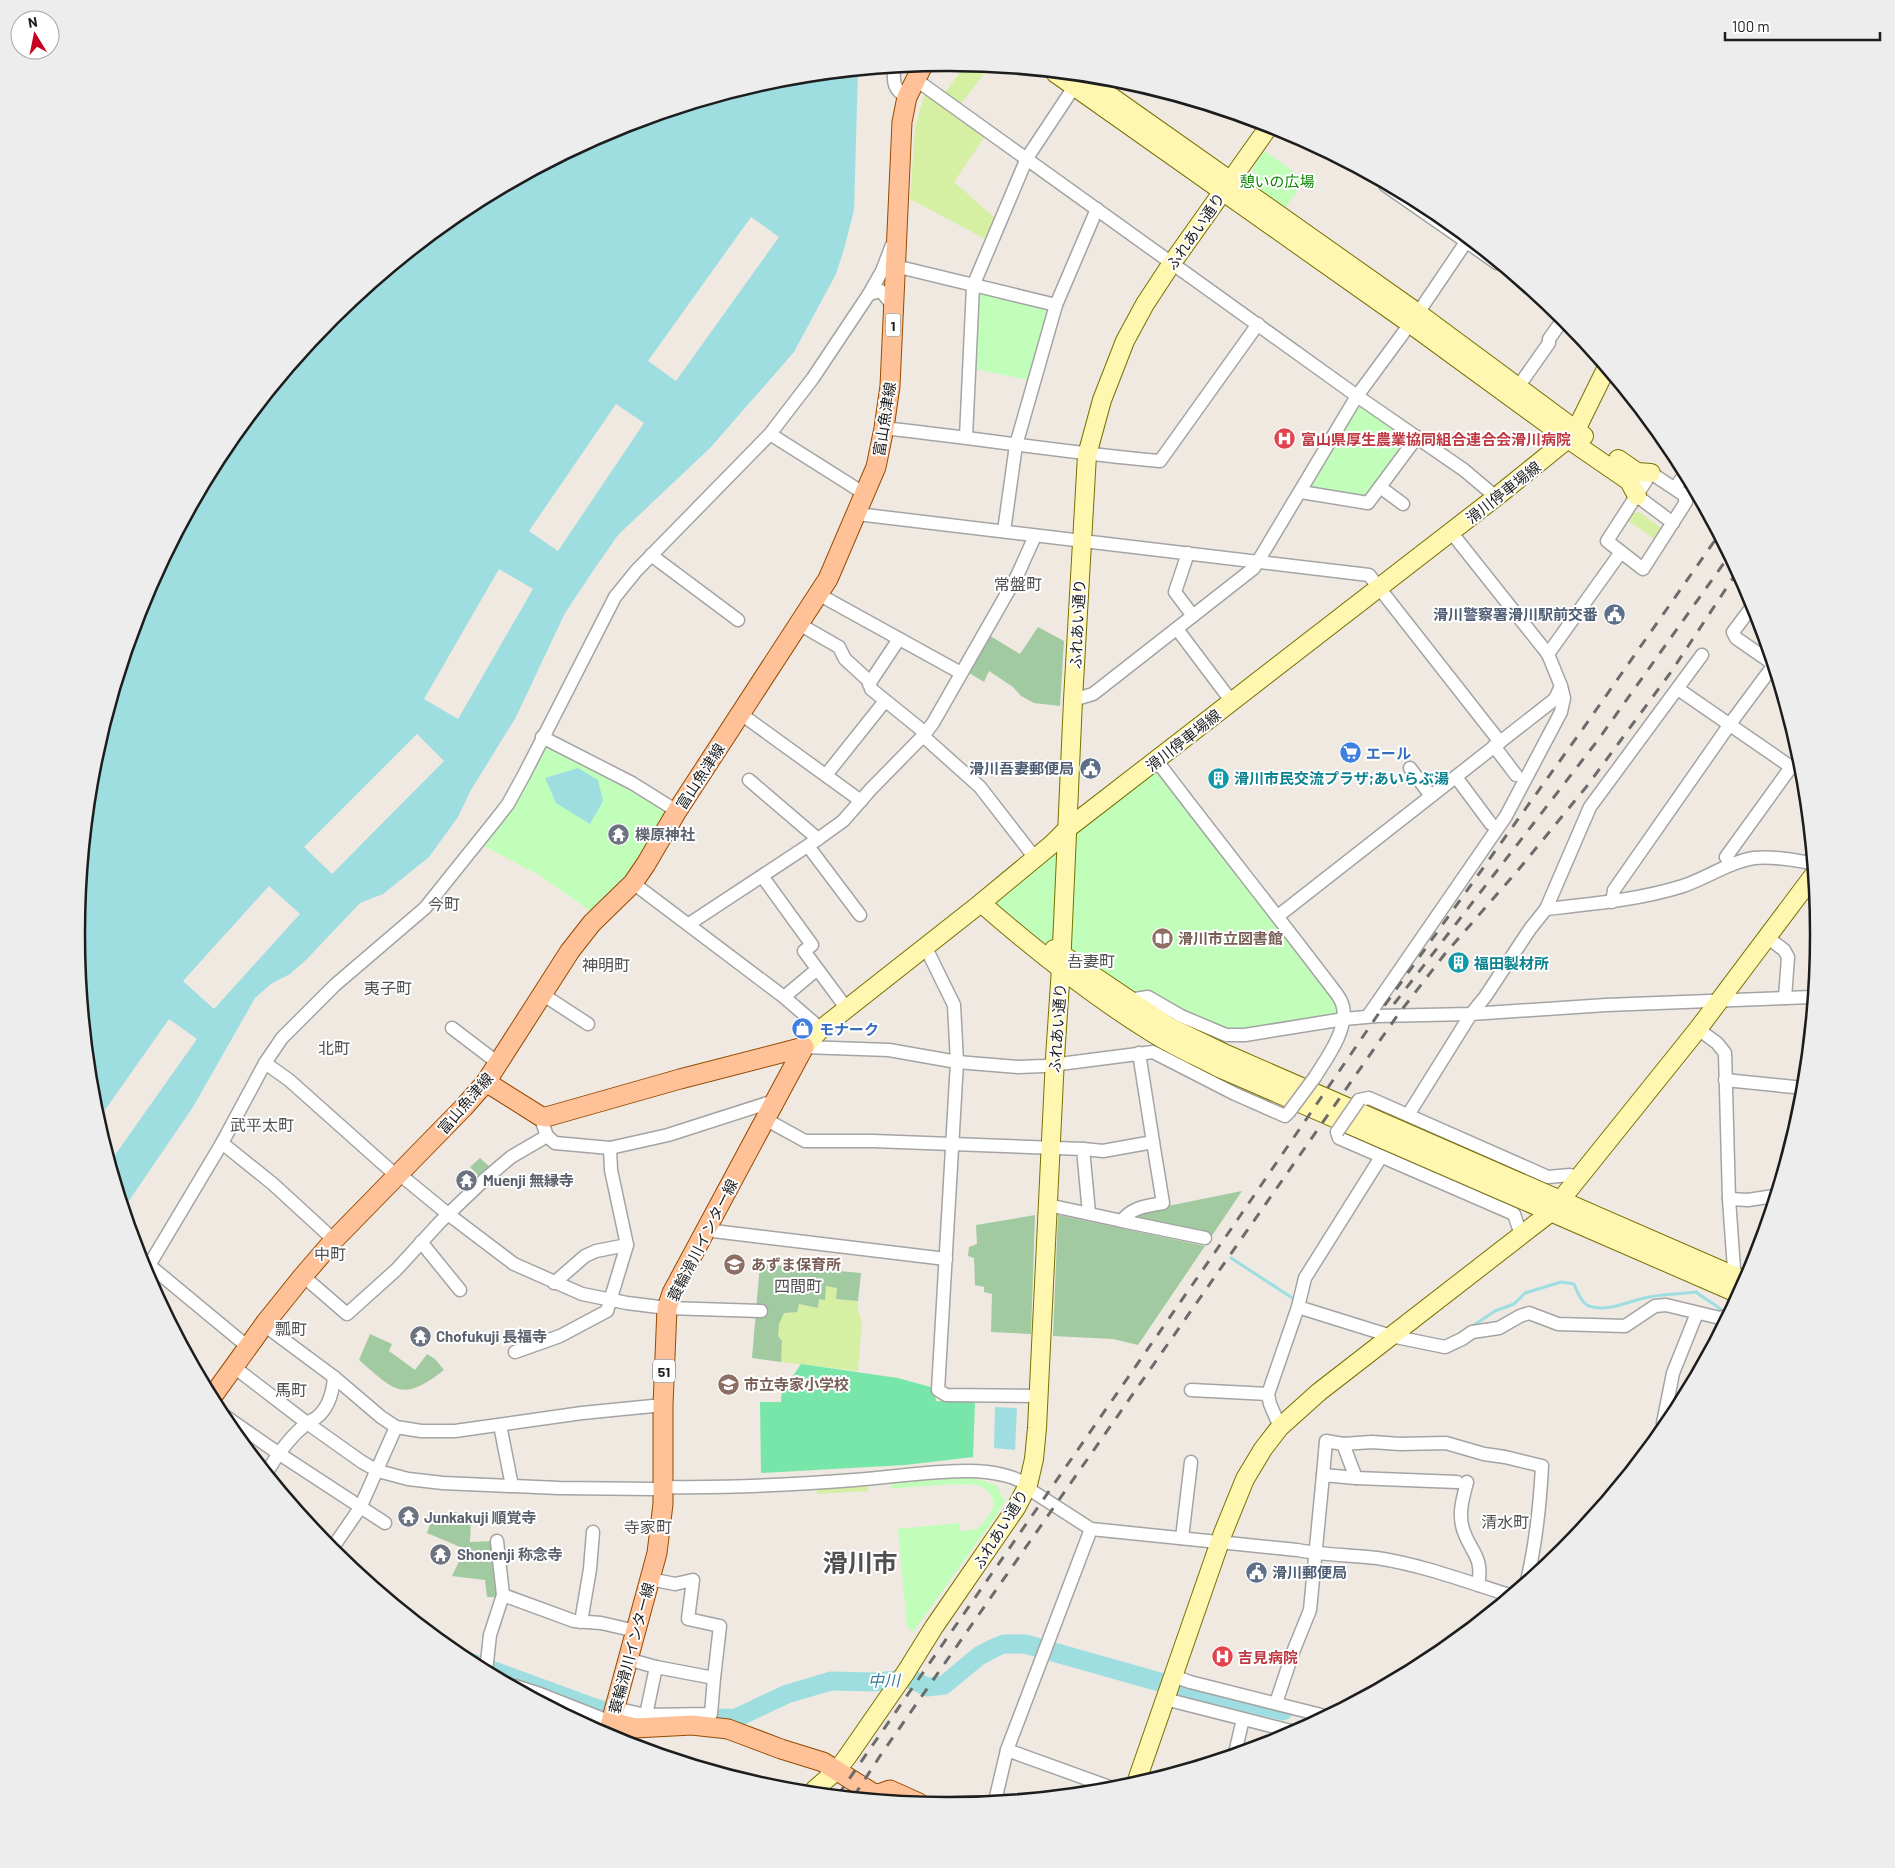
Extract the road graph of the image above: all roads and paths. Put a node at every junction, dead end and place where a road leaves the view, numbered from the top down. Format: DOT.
graph roads {
  1 [pos="919,72"];
  2 [pos="894,73"];
  3 [pos="1078,82"];
  4 [pos="1086,83"];
  5 [pos="907,98"];
  6 [pos="1265,132"];
  7 [pos="1027,158"];
  8 [pos="1226,186"];
  9 [pos="1098,209"];
  10 [pos="896,235"];
  11 [pos="1465,244"];
  12 [pos="1172,262"];
  13 [pos="895,266"];
  14 [pos="973,286"];
  15 [pos="869,294"];
  16 [pos="1056,305"];
  17 [pos="894,307"];
  18 [pos="1414,318"];
  19 [pos="1258,324"];
  20 [pos="1559,325"];
  21 [pos="1603,374"];
  22 [pos="1518,387"];
  23 [pos="1357,396"];
  24 [pos="884,428"];
  25 [pos="770,434"];
  26 [pos="1572,434"];
  27 [pos="966,437"];
  28 [pos="1417,437"];
  29 [pos="1016,445"];
  30 [pos="1087,455"];
  31 [pos="1651,473"];
  32 [pos="1681,480"];
  33 [pos="1380,487"];
  34 [pos="1675,488"];
  35 [pos="1301,492"];
  36 [pos="865,494"];
  37 [pos="1637,496"];
  38 [pos="1496,497"];
  39 [pos="1403,504"];
  40 [pos="857,514"];
  41 [pos="1673,523"];
  42 [pos="1004,531"];
  43 [pos="1451,532"];
  44 [pos="1035,536"];
  45 [pos="1081,540"];
  46 [pos="1621,552"];
  47 [pos="1188,553"];
  48 [pos="651,555"];
  49 [pos="1258,561"];
  50 [pos="1380,587"];
  51 [pos="818,594"];
  52 [pos="1748,612"];
  53 [pos="1193,616"];
  54 [pos="738,620"];
  55 [pos="799,624"];
  56 [pos="1177,628"];
  57 [pos="899,639"];
  58 [pos="1548,654"];
  59 [pos="1702,655"];
  60 [pos="1764,659"];
  61 [pos="1768,670"];
  62 [pos="961,673"];
  63 [pos="870,684"];
  64 [pos="1561,686"];
  65 [pos="1678,689"];
  66 [pos="1073,700"];
  67 [pos="885,701"];
  68 [pos="1232,702"];
  69 [pos="741,714"];
  70 [pos="1730,724"];
  71 [pos="923,736"];
  72 [pos="542,737"];
  73 [pos="1497,744"];
  74 [pos="1157,761"];
  75 [pos="1410,768"];
  76 [pos="826,775"];
  77 [pos="1516,775"];
  78 [pos="1456,777"];
  79 [pos="749,780"];
  80 [pos="1432,796"];
  81 [pos="861,802"];
  82 [pos="677,812"];
  83 [pos="1491,824"];
  84 [pos="1067,829"];
  85 [pos="813,843"];
  86 [pos="1035,858"];
  87 [pos="1807,862"];
  88 [pos="1731,865"];
  89 [pos="762,876"];
  90 [pos="1808,882"];
  91 [pos="633,883"];
  92 [pos="985,900"];
  93 [pos="1612,902"];
  94 [pos="1546,909"];
  95 [pos="860,915"];
  96 [pos="1278,916"];
  97 [pos="689,924"];
  98 [pos="1767,937"];
  99 [pos="926,948"];
  100 [pos="1062,961"];
  101 [pos="815,971"];
  102 [pos="542,994"];
  103 [pos="784,997"];
  104 [pos="1807,997"];
  105 [pos="1785,998"];
  106 [pos="1128,1000"];
  107 [pos="1718,1002"];
  108 [pos="847,1009"];
  109 [pos="1471,1014"];
  110 [pos="1368,1016"];
  111 [pos="1344,1019"];
  112 [pos="588,1024"];
  113 [pos="452,1028"];
  114 [pos="821,1028"];
  115 [pos="1698,1029"];
  116 [pos="804,1047"];
  117 [pos="1140,1053"];
  118 [pos="957,1062"];
  119 [pos="265,1063"];
  120 [pos="498,1063"];
  121 [pos="1055,1064"];
  122 [pos="1725,1080"];
  123 [pos="486,1082"];
  124 [pos="1796,1087"];
  125 [pos="774,1101"];
  126 [pos="1408,1115"];
  127 [pos="540,1116"];
  128 [pos="765,1119"];
  129 [pos="547,1136"];
  130 [pos="1153,1142"];
  131 [pos="222,1143"];
  132 [pos="952,1143"];
  133 [pos="610,1148"];
  134 [pos="1051,1148"];
  135 [pos="1083,1149"];
  136 [pos="1381,1157"];
  137 [pos="398,1173"];
  138 [pos="1579,1178"];
  139 [pos="1768,1197"];
  140 [pos="1729,1199"];
  141 [pos="1048,1205"];
  142 [pos="1556,1206"];
  143 [pos="448,1214"];
  144 [pos="1089,1214"];
  145 [pos="1122,1221"];
  146 [pos="705,1230"];
  147 [pos="1523,1235"];
  148 [pos="1205,1238"];
  149 [pos="334,1240"];
  150 [pos="421,1242"];
  151 [pos="627,1245"];
  152 [pos="946,1259"];
  153 [pos="150,1264"];
  154 [pos="155,1275"];
  155 [pos="303,1276"];
  156 [pos="1737,1281"];
  157 [pos="554,1283"];
  158 [pos="1734,1287"];
  159 [pos="460,1290"];
  160 [pos="612,1300"];
  161 [pos="1298,1307"];
  162 [pos="668,1308"];
  163 [pos="761,1311"];
  164 [pos="1697,1313"];
  165 [pos="1720,1318"];
  166 [pos="264,1325"];
  167 [pos="1391,1336"];
  168 [pos="248,1347"];
  169 [pos="516,1352"];
  170 [pos="234,1367"];
  171 [pos="334,1376"];
  172 [pos="1190,1390"];
  173 [pos="216,1391"];
  174 [pos="1268,1394"];
  175 [pos="1039,1396"];
  176 [pos="663,1405"];
  177 [pos="1665,1413"];
  178 [pos="306,1423"];
  179 [pos="239,1425"];
  180 [pos="500,1425"];
  181 [pos="396,1427"];
  182 [pos="1280,1428"];
  183 [pos="1343,1444"];
  184 [pos="278,1453"];
  185 [pos="1191,1462"];
  186 [pos="270,1467"];
  187 [pos="378,1470"];
  188 [pos="1323,1475"];
  189 [pos="1356,1478"];
  190 [pos="1028,1485"];
  191 [pos="512,1486"];
  192 [pos="664,1487"];
  193 [pos="360,1508"];
  194 [pos="384,1523"];
  195 [pos="1091,1529"];
  196 [pos="593,1532"];
  197 [pos="1182,1538"];
  198 [pos="497,1541"];
  199 [pos="1220,1541"];
  200 [pos="336,1543"];
  201 [pos="1316,1553"];
  202 [pos="1529,1571"];
  203 [pos="650,1578"];
  204 [pos="1478,1585"];
  205 [pos="1503,1593"];
  206 [pos="504,1595"];
  207 [pos="581,1622"];
  208 [pos="636,1631"];
  209 [pos="627,1659"];
  210 [pos="487,1663"];
  211 [pos="656,1667"];
  212 [pos="714,1678"];
  213 [pos="1170,1686"];
  214 [pos="540,1694"];
  215 [pos="1276,1703"];
  216 [pos="1316,1714"];
  217 [pos="646,1715"];
  218 [pos="1243,1718"];
  219 [pos="610,1721"];
  220 [pos="1283,1729"];
  221 [pos="1236,1747"];
  222 [pos="1007,1750"];
  223 [pos="837,1770"];
  224 [pos="1139,1775"];
  225 [pos="1098,1783"];
  226 [pos="818,1786"];
  227 [pos="870,1793"];
  228 [pos="882,1794"];
  229 [pos="902,1795"];
  230 [pos="996,1795"];
  1 -- 5 [label="main road, 富山魚津線 / 1"];
  1 -- 7 [label="street"];
  2 -- 5 [label="street"];
  3 -- 7 [label="street"];
  4 -- 8 [label="street"];
  5 -- 10 [label="main road, 富山魚津線 / 1"];
  6 -- 8 [label="street, ふれあい通り"];
  7 -- 9 [label="street"];
  7 -- 14 [label="street"];
  8 -- 12 [label="street, ふれあい通り"];
  8 -- 18 [label="street"];
  9 -- 12 [label="street"];
  9 -- 16 [label="street"];
  10 -- 13 [label="main road, 富山魚津線 / 1"];
  10 -- 15 [label="street"];
  11 -- 18 [label="street"];
  12 -- 19 [label="street"];
  12 -- 30 [label="street, ふれあい通り"];
  13 -- 14 [label="street"];
  13 -- 17 [label="main road, 富山魚津線 / 1"];
  14 -- 16 [label="street"];
  14 -- 27 [label="street"];
  15 -- 17 [label="street"];
  15 -- 25 [label="street"];
  16 -- 29 [label="street"];
  17 -- 24 [label="main road, 富山魚津線 / 1"];
  18 -- 22 [label="street"];
  18 -- 23 [label="street"];
  18 -- 26 [label="street"];
  19 -- 23 [label="street"];
  19 -- 30 [label="street"];
  20 -- 22 [label="street"];
  21 -- 26 [label="street"];
  22 -- 26 [label="street"];
  23 -- 28 [label="street"];
  23 -- 35 [label="street"];
  24 -- 27 [label="street"];
  24 -- 36 [label="main road, 富山魚津線 / 1"];
  25 -- 36 [label="street"];
  25 -- 48 [label="street"];
  26 -- 31 [label="street"];
  26 -- 37 [label="street"];
  26 -- 38 [label="street, 滑川停車場線"];
  27 -- 29 [label="street"];
  28 -- 33 [label="street"];
  28 -- 38 [label="street"];
  29 -- 30 [label="street"];
  29 -- 42 [label="street"];
  30 -- 45 [label="street, ふれあい通り"];
  31 -- 34 [label="street"];
  31 -- 37 [label="street"];
  32 -- 34 [label="street"];
  33 -- 35 [label="street"];
  33 -- 39 [label="street"];
  34 -- 41 [label="street"];
  35 -- 49 [label="street"];
  36 -- 40 [label="main road, 富山魚津線 / 1"];
  37 -- 41 [label="street"];
  37 -- 46 [label="street"];
  38 -- 43 [label="street, 滑川停車場線"];
  40 -- 42 [label="street"];
  40 -- 51 [label="main road, 富山魚津線 / 1"];
  41 -- 46 [label="street"];
  42 -- 44 [label="street"];
  43 -- 50 [label="street, 滑川停車場線"];
  43 -- 58 [label="street"];
  44 -- 45 [label="street"];
  44 -- 62 [label="street"];
  45 -- 47 [label="street"];
  45 -- 66 [label="street, ふれあい通り"];
  46 -- 58 [label="street"];
  47 -- 49 [label="street"];
  47 -- 53 [label="street"];
  48 -- 54 [label="street"];
  48 -- 72 [label="street"];
  49 -- 50 [label="street"];
  49 -- 53 [label="street"];
  50 -- 68 [label="street, 滑川停車場線"];
  50 -- 73 [label="street"];
  51 -- 55 [label="main road, 富山魚津線 / 1"];
  51 -- 57 [label="street"];
  52 -- 60 [label="street"];
  53 -- 56 [label="street"];
  55 -- 63 [label="street"];
  55 -- 69 [label="main road, 富山魚津線 / 1"];
  56 -- 66 [label="street"];
  56 -- 68 [label="street"];
  57 -- 62 [label="street"];
  57 -- 63 [label="street"];
  58 -- 64 [label="street"];
  59 -- 65 [label="street"];
  61 -- 70 [label="street"];
  62 -- 71 [label="street"];
  63 -- 67 [label="street"];
  64 -- 73 [label="street"];
  64 -- 110 [label="street"];
  65 -- 70 [label="street"];
  65 -- 94 [label="street"];
  66 -- 84 [label="street, ふれあい通り"];
  67 -- 71 [label="street"];
  67 -- 76 [label="street"];
  68 -- 74 [label="street, 滑川停車場線"];
  69 -- 76 [label="street"];
  69 -- 82 [label="main road, 富山魚津線 / 1"];
  70 -- 88 [label="street"];
  70 -- 93 [label="street"];
  71 -- 81 [label="street"];
  71 -- 86 [label="street"];
  72 -- 82 [label="street"];
  72 -- 119 [label="street"];
  73 -- 77 [label="street"];
  73 -- 78 [label="street"];
  74 -- 84 [label="street, 滑川停車場線"];
  74 -- 96 [label="street"];
  75 -- 80 [label="street"];
  76 -- 81 [label="street"];
  78 -- 80 [label="street"];
  78 -- 83 [label="street"];
  79 -- 85 [label="street"];
  80 -- 96 [label="street"];
  81 -- 85 [label="street"];
  82 -- 91 [label="main road, 富山魚津線 / 1"];
  84 -- 86 [label="street, 滑川停車場線"];
  84 -- 100 [label="street, ふれあい通り"];
  85 -- 89 [label="street"];
  85 -- 95 [label="street"];
  86 -- 92 [label="street, 滑川停車場線"];
  87 -- 88 [label="street"];
  88 -- 93 [label="street"];
  89 -- 97 [label="street"];
  89 -- 108 [label="street"];
  90 -- 98 [label="street"];
  91 -- 97 [label="street"];
  91 -- 102 [label="main road, 富山魚津線 / 1"];
  92 -- 99 [label="street, 滑川停車場線"];
  92 -- 100 [label="street"];
  93 -- 94 [label="street"];
  94 -- 109 [label="street"];
  96 -- 111 [label="street"];
  97 -- 103 [label="street"];
  98 -- 105 [label="street"];
  98 -- 107 [label="street"];
  99 -- 108 [label="street, 滑川停車場線"];
  99 -- 118 [label="street"];
  100 -- 106 [label="street"];
  100 -- 121 [label="street, ふれあい通り"];
  100 -- 142 [label="street"];
  101 -- 103 [label="street"];
  102 -- 112 [label="street"];
  102 -- 120 [label="main road, 富山魚津線 / 1"];
  103 -- 114 [label="street"];
  104 -- 105 [label="street"];
  105 -- 107 [label="street"];
  106 -- 111 [label="street"];
  106 -- 142 [label="street"];
  107 -- 109 [label="street"];
  107 -- 115 [label="street"];
  108 -- 114 [label="street, 滑川停車場線"];
  109 -- 110 [label="street"];
  109 -- 126 [label="street"];
  110 -- 111 [label="street"];
  111 -- 117 [label="street, bridge"];
  113 -- 120 [label="street"];
  114 -- 116 [label="street, 滑川停車場線"];
  115 -- 122 [label="street"];
  115 -- 138 [label="street"];
  116 -- 118 [label="street"];
  116 -- 125 [label="main road, 蓑輪滑川インター線 / 51"];
  116 -- 127 [label="main road"];
  117 -- 121 [label="street"];
  117 -- 130 [label="street"];
  118 -- 121 [label="street"];
  118 -- 132 [label="street"];
  119 -- 131 [label="street"];
  119 -- 137 [label="street"];
  120 -- 123 [label="main road, 富山魚津線 / 1"];
  121 -- 134 [label="street, ふれあい通り"];
  122 -- 124 [label="street"];
  122 -- 140 [label="street"];
  123 -- 127 [label="main road"];
  123 -- 137 [label="main road, 富山魚津線 / 1"];
  125 -- 128 [label="main road, 蓑輪滑川インター線 / 51"];
  125 -- 133 [label="street"];
  126 -- 136 [label="street, bridge"];
  126 -- 138 [label="street"];
  127 -- 129 [label="street"];
  128 -- 132 [label="street"];
  128 -- 146 [label="main road, 蓑輪滑川インター線 / 51"];
  129 -- 133 [label="street"];
  129 -- 143 [label="street"];
  130 -- 135 [label="street"];
  130 -- 145 [label="street"];
  131 -- 149 [label="street"];
  131 -- 153 [label="street"];
  132 -- 134 [label="street"];
  132 -- 152 [label="street"];
  133 -- 151 [label="street"];
  134 -- 135 [label="street"];
  134 -- 141 [label="street, ふれあい通り"];
  135 -- 144 [label="street"];
  136 -- 147 [label="street"];
  136 -- 161 [label="street"];
  137 -- 143 [label="street"];
  137 -- 149 [label="main road, 富山魚津線 / 1"];
  138 -- 142 [label="street"];
  139 -- 140 [label="street"];
  140 -- 156 [label="street"];
  141 -- 144 [label="street"];
  141 -- 175 [label="street, ふれあい通り"];
  142 -- 147 [label="street"];
  142 -- 158 [label="street"];
  143 -- 150 [label="street"];
  143 -- 157 [label="street"];
  144 -- 145 [label="street"];
  145 -- 148 [label="street"];
  146 -- 152 [label="street"];
  146 -- 162 [label="main road, 蓑輪滑川インター線 / 51"];
  147 -- 167 [label="street"];
  149 -- 155 [label="main road, 富山魚津線 / 1"];
  150 -- 155 [label="street"];
  150 -- 159 [label="street"];
  151 -- 157 [label="street"];
  151 -- 160 [label="street"];
  152 -- 175 [label="street"];
  154 -- 168 [label="street"];
  155 -- 166 [label="main road, 富山魚津線 / 1"];
  157 -- 160 [label="street"];
  160 -- 162 [label="street"];
  160 -- 169 [label="street"];
  161 -- 167 [label="street"];
  161 -- 174 [label="street"];
  162 -- 163 [label="street"];
  162 -- 176 [label="main road, 蓑輪滑川インター線 / 51"];
  164 -- 165 [label="street"];
  164 -- 167 [label="street"];
  164 -- 177 [label="street"];
  166 -- 168 [label="main road, 富山魚津線 / 1"];
  166 -- 171 [label="street"];
  167 -- 182 [label="street"];
  168 -- 170 [label="main road, 富山魚津線 / 1"];
  170 -- 173 [label="main road, 富山魚津線 / 1"];
  170 -- 178 [label="street"];
  171 -- 178 [label="street"];
  171 -- 181 [label="street"];
  172 -- 174 [label="street"];
  174 -- 182 [label="street"];
  175 -- 190 [label="street, ふれあい通り"];
  176 -- 180 [label="street"];
  176 -- 192 [label="main road, 蓑輪滑川インター線 / 51"];
  178 -- 184 [label="street"];
  178 -- 187 [label="street"];
  179 -- 184 [label="street"];
  180 -- 181 [label="street"];
  180 -- 191 [label="street"];
  181 -- 187 [label="street"];
  182 -- 199 [label="street"];
  183 -- 188 [label="street"];
  183 -- 189 [label="street"];
  183 -- 202 [label="street"];
  184 -- 186 [label="street"];
  184 -- 193 [label="street"];
  185 -- 197 [label="street"];
  187 -- 191 [label="street"];
  187 -- 193 [label="street"];
  188 -- 189 [label="street"];
  188 -- 201 [label="street"];
  189 -- 204 [label="street"];
  190 -- 192 [label="street"];
  190 -- 195 [label="street"];
  190 -- 223 [label="street, ふれあい通り"];
  191 -- 192 [label="street"];
  192 -- 203 [label="main road, 蓑輪滑川インター線 / 51"];
  193 -- 194 [label="street"];
  193 -- 200 [label="street"];
  195 -- 197 [label="street"];
  195 -- 222 [label="street"];
  196 -- 207 [label="street"];
  197 -- 199 [label="street"];
  198 -- 206 [label="street"];
  199 -- 201 [label="street"];
  199 -- 213 [label="street"];
  201 -- 204 [label="street"];
  201 -- 215 [label="street"];
  203 -- 208 [label="main road, 蓑輪滑川インター線 / 51"];
  203 -- 212 [label="street"];
  204 -- 205 [label="street"];
  206 -- 207 [label="street"];
  206 -- 210 [label="street"];
  207 -- 208 [label="street"];
  208 -- 209 [label="main road, 蓑輪滑川インター線 / 51"];
  209 -- 211 [label="street"];
  209 -- 219 [label="main road, 蓑輪滑川インター線 / 51"];
  211 -- 212 [label="street"];
  211 -- 217 [label="street"];
  212 -- 217 [label="street"];
  213 -- 215 [label="street"];
  213 -- 218 [label="street"];
  213 -- 224 [label="street"];
  214 -- 219 [label="street"];
  215 -- 216 [label="street"];
  217 -- 219 [label="street"];
  218 -- 220 [label="street"];
  218 -- 221 [label="street"];
  219 -- 223 [label="main road, 蓑輪滑川インター線"];
  222 -- 225 [label="street"];
  222 -- 230 [label="street"];
  223 -- 226 [label="street, ふれあい通り"];
  223 -- 227 [label="main road, 蓑輪滑川インター線"];
  228 -- 229 [label="main road, 蓑輪滑川インター線"];
}
